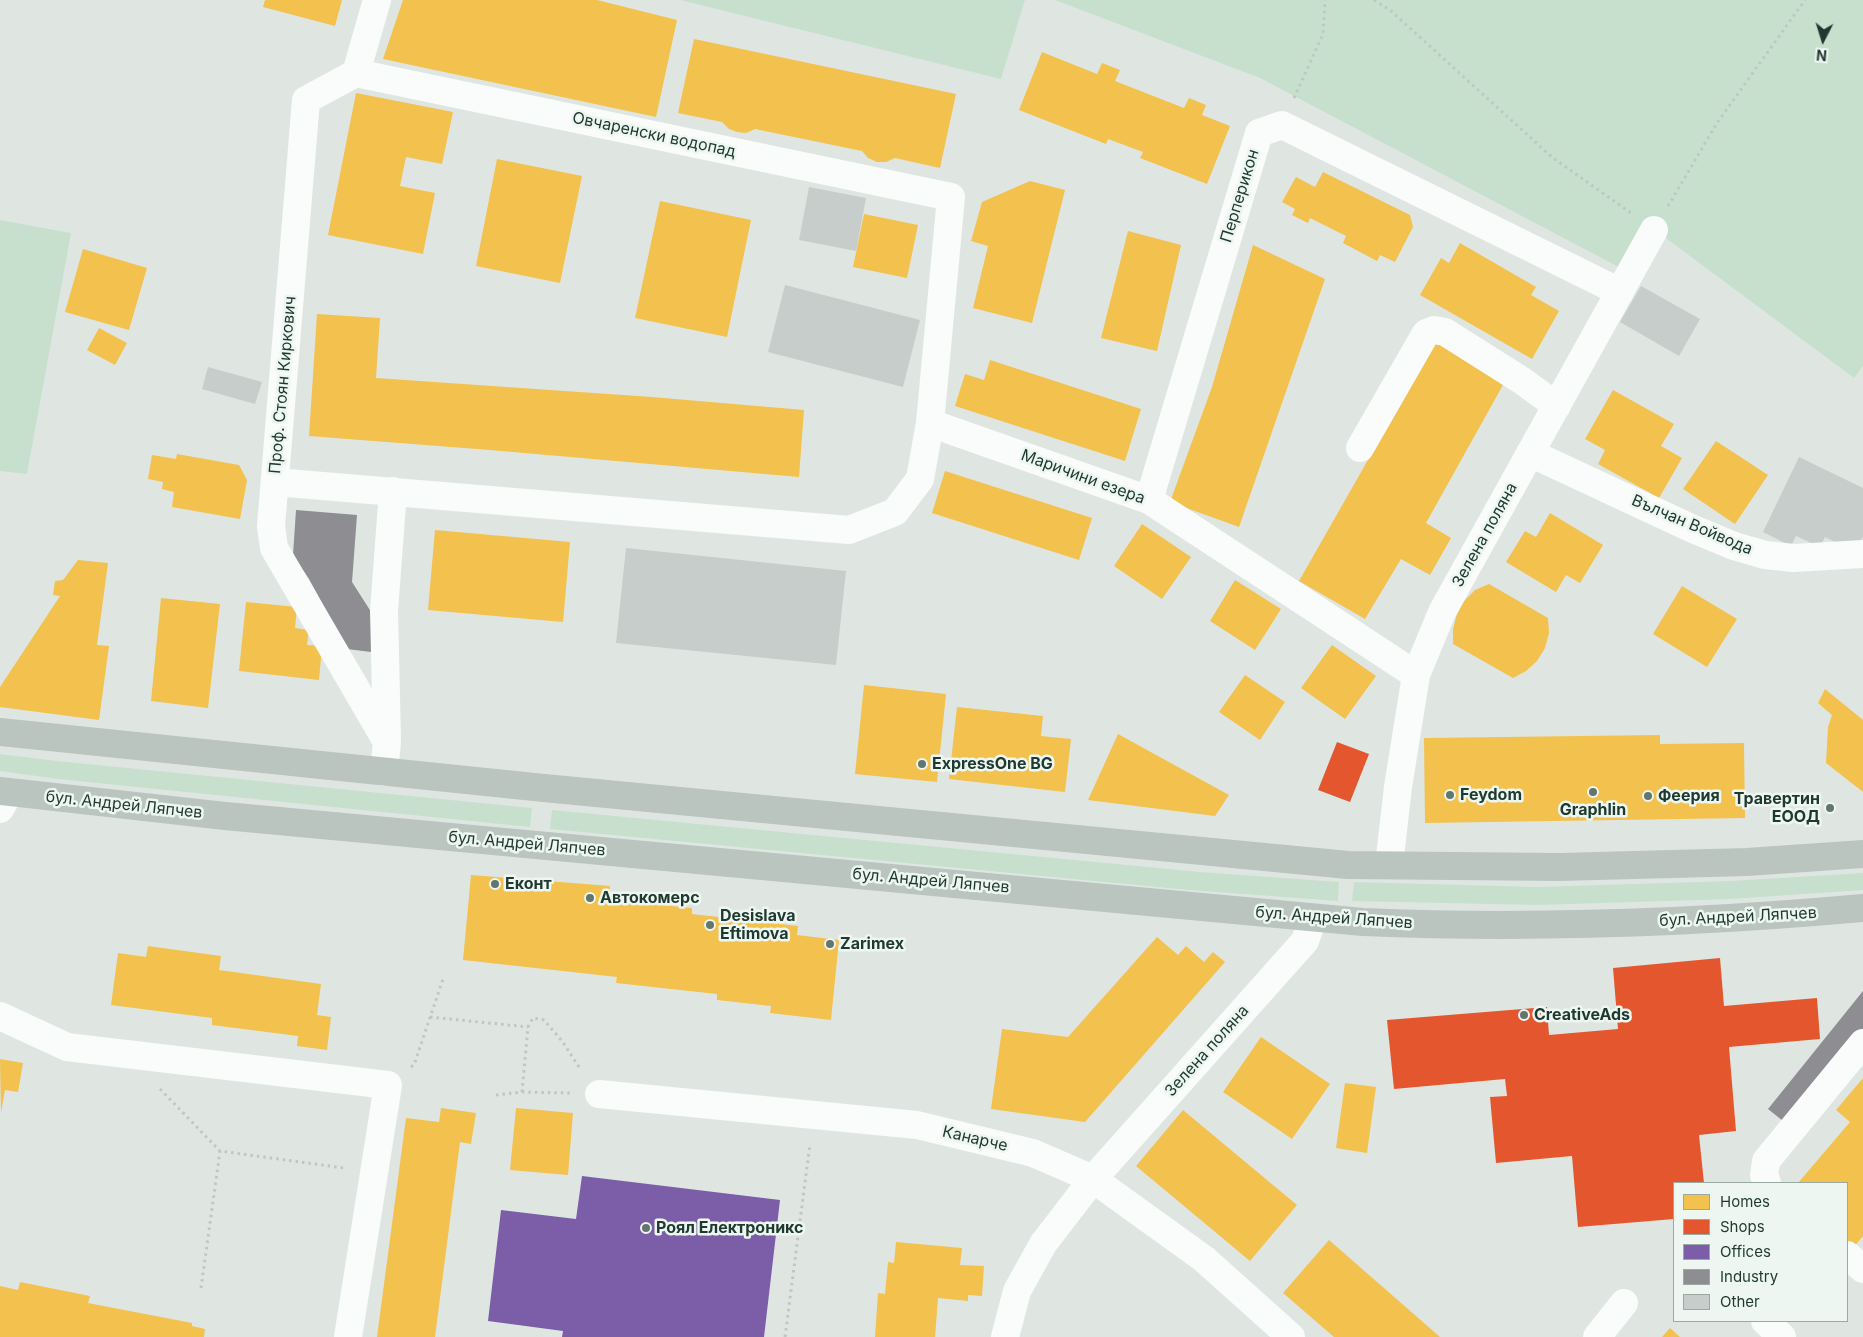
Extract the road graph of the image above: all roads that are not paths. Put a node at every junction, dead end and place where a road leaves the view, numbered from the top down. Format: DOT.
graph roads {
  1 [pos="377,0"];
  2 [pos="356,73"];
  3 [pos="1654,230"];
  4 [pos="1620,292"];
  5 [pos="1556,406"];
  6 [pos="930,423"];
  7 [pos="1360,448"];
  8 [pos="1530,453"];
  9 [pos="274,482"];
  10 [pos="393,491"];
  11 [pos="1149,500"];
  12 [pos="1863,554"];
  13 [pos="1416,675"];
  14 [pos="0,732"];
  15 [pos="387,742"];
  16 [pos="384,772"];
  17 [pos="3,797"];
  18 [pos="1863,854"];
  19 [pos="1389,866"];
  20 [pos="1863,908"];
  21 [pos="1314,918"];
  22 [pos="0,1016"];
  23 [pos="1863,1043"];
  24 [pos="599,1094"];
  25 [pos="1093,1180"];
  26 [pos="1766,1182"];
  27 [pos="1848,1256"];
  28 [pos="1863,1269"];
  29 [pos="1624,1304"];
  30 [pos="1766,1322"];
  31 [pos="348,1337"];
  32 [pos="1005,1337"];
  33 [pos="1291,1337"];
  34 [pos="1597,1337"];
  35 [pos="1782,1337"];
  1 -- 2 [label="street"];
  2 -- 6 [label="street, Овчаренски водопад"];
  2 -- 9 [label="street, Проф. Стоян Киркович"];
  3 -- 4 [label="street, Зелена поляна"];
  4 -- 5 [label="street, Зелена поляна"];
  4 -- 11 [label="street, Перперикон"];
  5 -- 7 [label="street"];
  5 -- 8 [label="street, Зелена поляна"];
  6 -- 10 [label="street"];
  6 -- 11 [label="street, Маричини езера"];
  8 -- 12 [label="street, Вълчан Войвода"];
  8 -- 13 [label="street, Зелена поляна"];
  9 -- 10 [label="street"];
  9 -- 15 [label="street, Проф. Стоян Киркович"];
  10 -- 15 [label="street"];
  11 -- 13 [label="street, Маричини езера"];
  13 -- 19 [label="street, Зелена поляна"];
  14 -- 16 [label="main road"];
  15 -- 16 [label="street"];
  16 -- 19 [label="main road"];
  17 -- 21 [label="main road, бул. Андрей Ляпчев"];
  18 -- 19 [label="main road"];
  20 -- 21 [label="main road, бул. Андрей Ляпчев"];
  21 -- 25 [label="street, Зелена поляна"];
  22 -- 31 [label="street"];
  23 -- 26 [label="street"];
  24 -- 25 [label="street, Канарче"];
  25 -- 32 [label="street, Зелена поляна"];
  25 -- 33 [label="street, Канарче"];
  27 -- 28 [label="street"];
  29 -- 34 [label="street"];
  30 -- 35 [label="street"];
}
